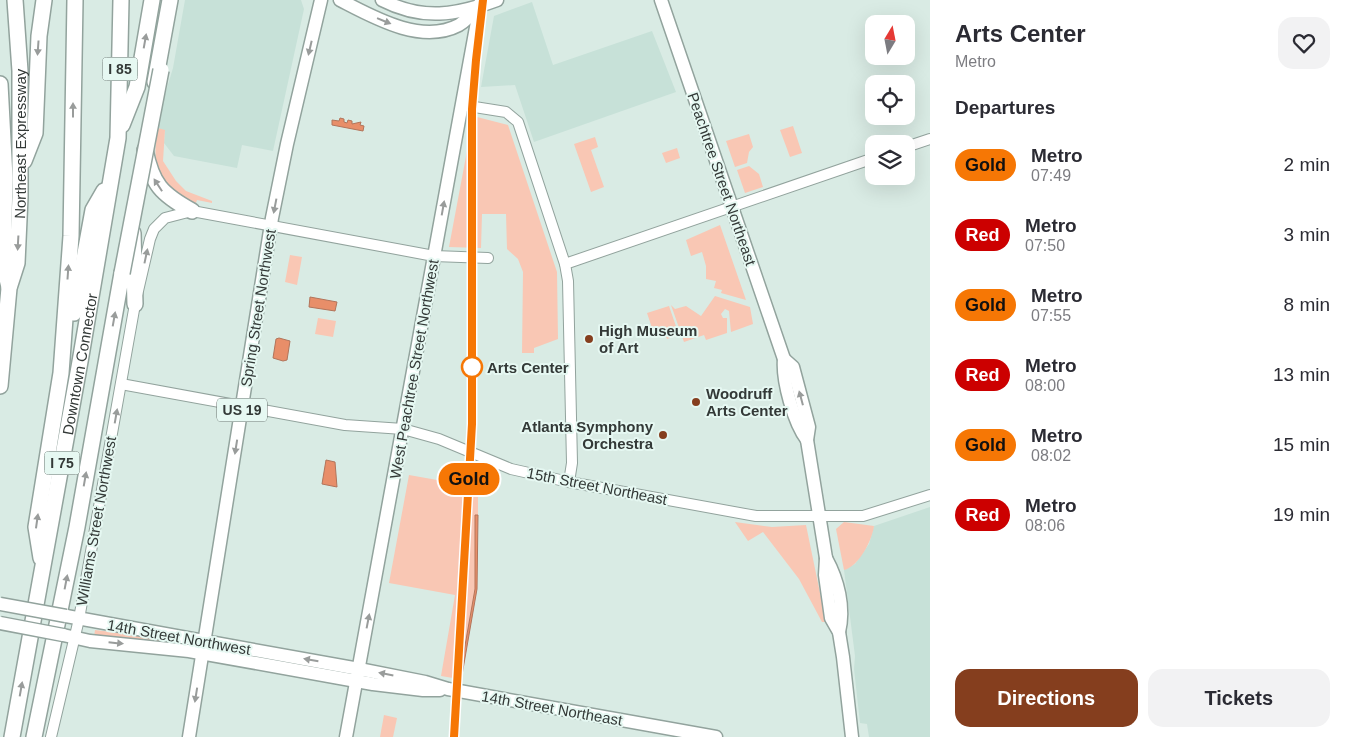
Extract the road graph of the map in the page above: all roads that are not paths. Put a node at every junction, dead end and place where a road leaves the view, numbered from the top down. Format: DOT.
graph roads {
  1 [pos="15,0"];
  2 [pos="44,0"];
  3 [pos="75,0"];
  4 [pos="121,0"];
  5 [pos="152,0"];
  6 [pos="170,0"];
  7 [pos="174,0"];
  8 [pos="321,0"];
  9 [pos="340,0"];
  10 [pos="382,0"];
  11 [pos="497,0"];
  12 [pos="661,0"];
  13 [pos="480,3"];
  14 [pos="0,84"];
  15 [pos="462,105"];
  16 [pos="118,138"];
  17 [pos="930,140"];
  18 [pos="143,143"];
  19 [pos="915,144"];
  20 [pos="865,161"];
  21 [pos="21,166"];
  22 [pos="110,180"];
  23 [pos="731,207"];
  24 [pos="192,211"];
  25 [pos="271,226"];
  26 [pos="434,256"];
  27 [pos="488,258"];
  28 [pos="565,264"];
  29 [pos="9,288"];
  30 [pos="136,304"];
  31 [pos="62,373"];
  32 [pos="121,384"];
  33 [pos="0,386"];
  34 [pos="242,406"];
  35 [pos="403,429"];
  36 [pos="569,482"];
  37 [pos="930,486"];
  38 [pos="930,495"];
  39 [pos="917,498"];
  40 [pos="820,516"];
  41 [pos="43,569"];
  42 [pos="0,604"];
  43 [pos="72,617"];
  44 [pos="0,623"];
  45 [pos="68,636"];
  46 [pos="204,647"];
  47 [pos="358,675"];
  48 [pos="12,737"];
  49 [pos="34,737"];
  50 [pos="51,737"];
  51 [pos="189,737"];
  52 [pos="346,737"];
  53 [pos="716,737"];
  54 [pos="852,737"];
  1 -- 21 [label="highway, Northeast Expressway"];
  2 -- 21 [label="highway, one-way"];
  31 -- 3 [label="highway, one-way"];
  4 -- 16 [label="highway, I 85"];
  16 -- 5 [label="highway, I 75, one-way"];
  6 -- 18 [label="highway"];
  49 -- 7 [label="highway, one-way, bridge"];
  8 -- 25 [label="main road, Spring Street Northwest / US 19, one-way"];
  9 -- 13 [label="main road, one-way"];
  10 -- 13 [label="main road"];
  11 -- 13 [label="main road"];
  12 -- 23 [label="main road, Peachtree Street Northeast"];
  13 -- 15 [label="main road, West Peachtree Street Northwest"];
  14 -- 29 [label="highway"];
  26 -- 15 [label="main road, West Peachtree Street Northwest, one-way"];
  15 -- 28 [label="street"];
  16 -- 22 [label="highway, Downtown Connector / I 75"];
  17 -- 19 [label="street"];
  24 -- 18 [label="highway, one-way"];
  18 -- 30 [label="highway"];
  20 -- 23 [label="street"];
  21 -- 29 [label="highway, Northeast Expressway, one-way"];
  22 -- 31 [label="highway"];
  22 -- 41 [label="highway, Downtown Connector / I 75"];
  23 -- 28 [label="street"];
  23 -- 40 [label="main road, Peachtree Street Northeast"];
  24 -- 25 [label="street"];
  30 -- 24 [label="street, Williams Street Northwest, one-way"];
  25 -- 26 [label="street"];
  25 -- 34 [label="main road, Spring Street Northwest / US 19"];
  26 -- 27 [label="street"];
  26 -- 35 [label="main road, West Peachtree Street Northwest"];
  28 -- 36 [label="street"];
  29 -- 33 [label="highway"];
  30 -- 32 [label="street, Williams Street Northwest"];
  41 -- 31 [label="highway, one-way"];
  32 -- 34 [label="street, 15th Street Northeast"];
  43 -- 32 [label="street, Williams Street Northwest, one-way"];
  34 -- 35 [label="street, 15th Street Northeast"];
  34 -- 46 [label="main road, Spring Street Northwest / US 19, one-way"];
  35 -- 36 [label="street, 15th Street Northeast"];
  47 -- 35 [label="main road, West Peachtree Street Northwest, one-way"];
  36 -- 40 [label="street, 15th Street Northeast"];
  37 -- 39 [label="street"];
  38 -- 39 [label="street, 15th Street Northeast"];
  39 -- 40 [label="street, 15th Street Northeast"];
  40 -- 54 [label="main road, Peachtree Street Northeast"];
  48 -- 41 [label="highway, Downtown Connector / I 75, one-way"];
  42 -- 43 [label="main road, 14th Street Northwest, bridge"];
  43 -- 45 [label="street, Williams Street Northwest"];
  43 -- 46 [label="main road, 14th Street Northwest"];
  44 -- 45 [label="main road, 14th Street Northwest, bridge"];
  45 -- 46 [label="main road, 14th Street Northwest, one-way"];
  45 -- 50 [label="street, Williams Street Northwest"];
  46 -- 47 [label="main road, 14th Street Northwest"];
  46 -- 51 [label="main road, Spring Street Northwest, one-way"];
  47 -- 52 [label="main road, West Peachtree Street Northwest"];
  47 -- 53 [label="main road, 14th Street Northeast"];
}
